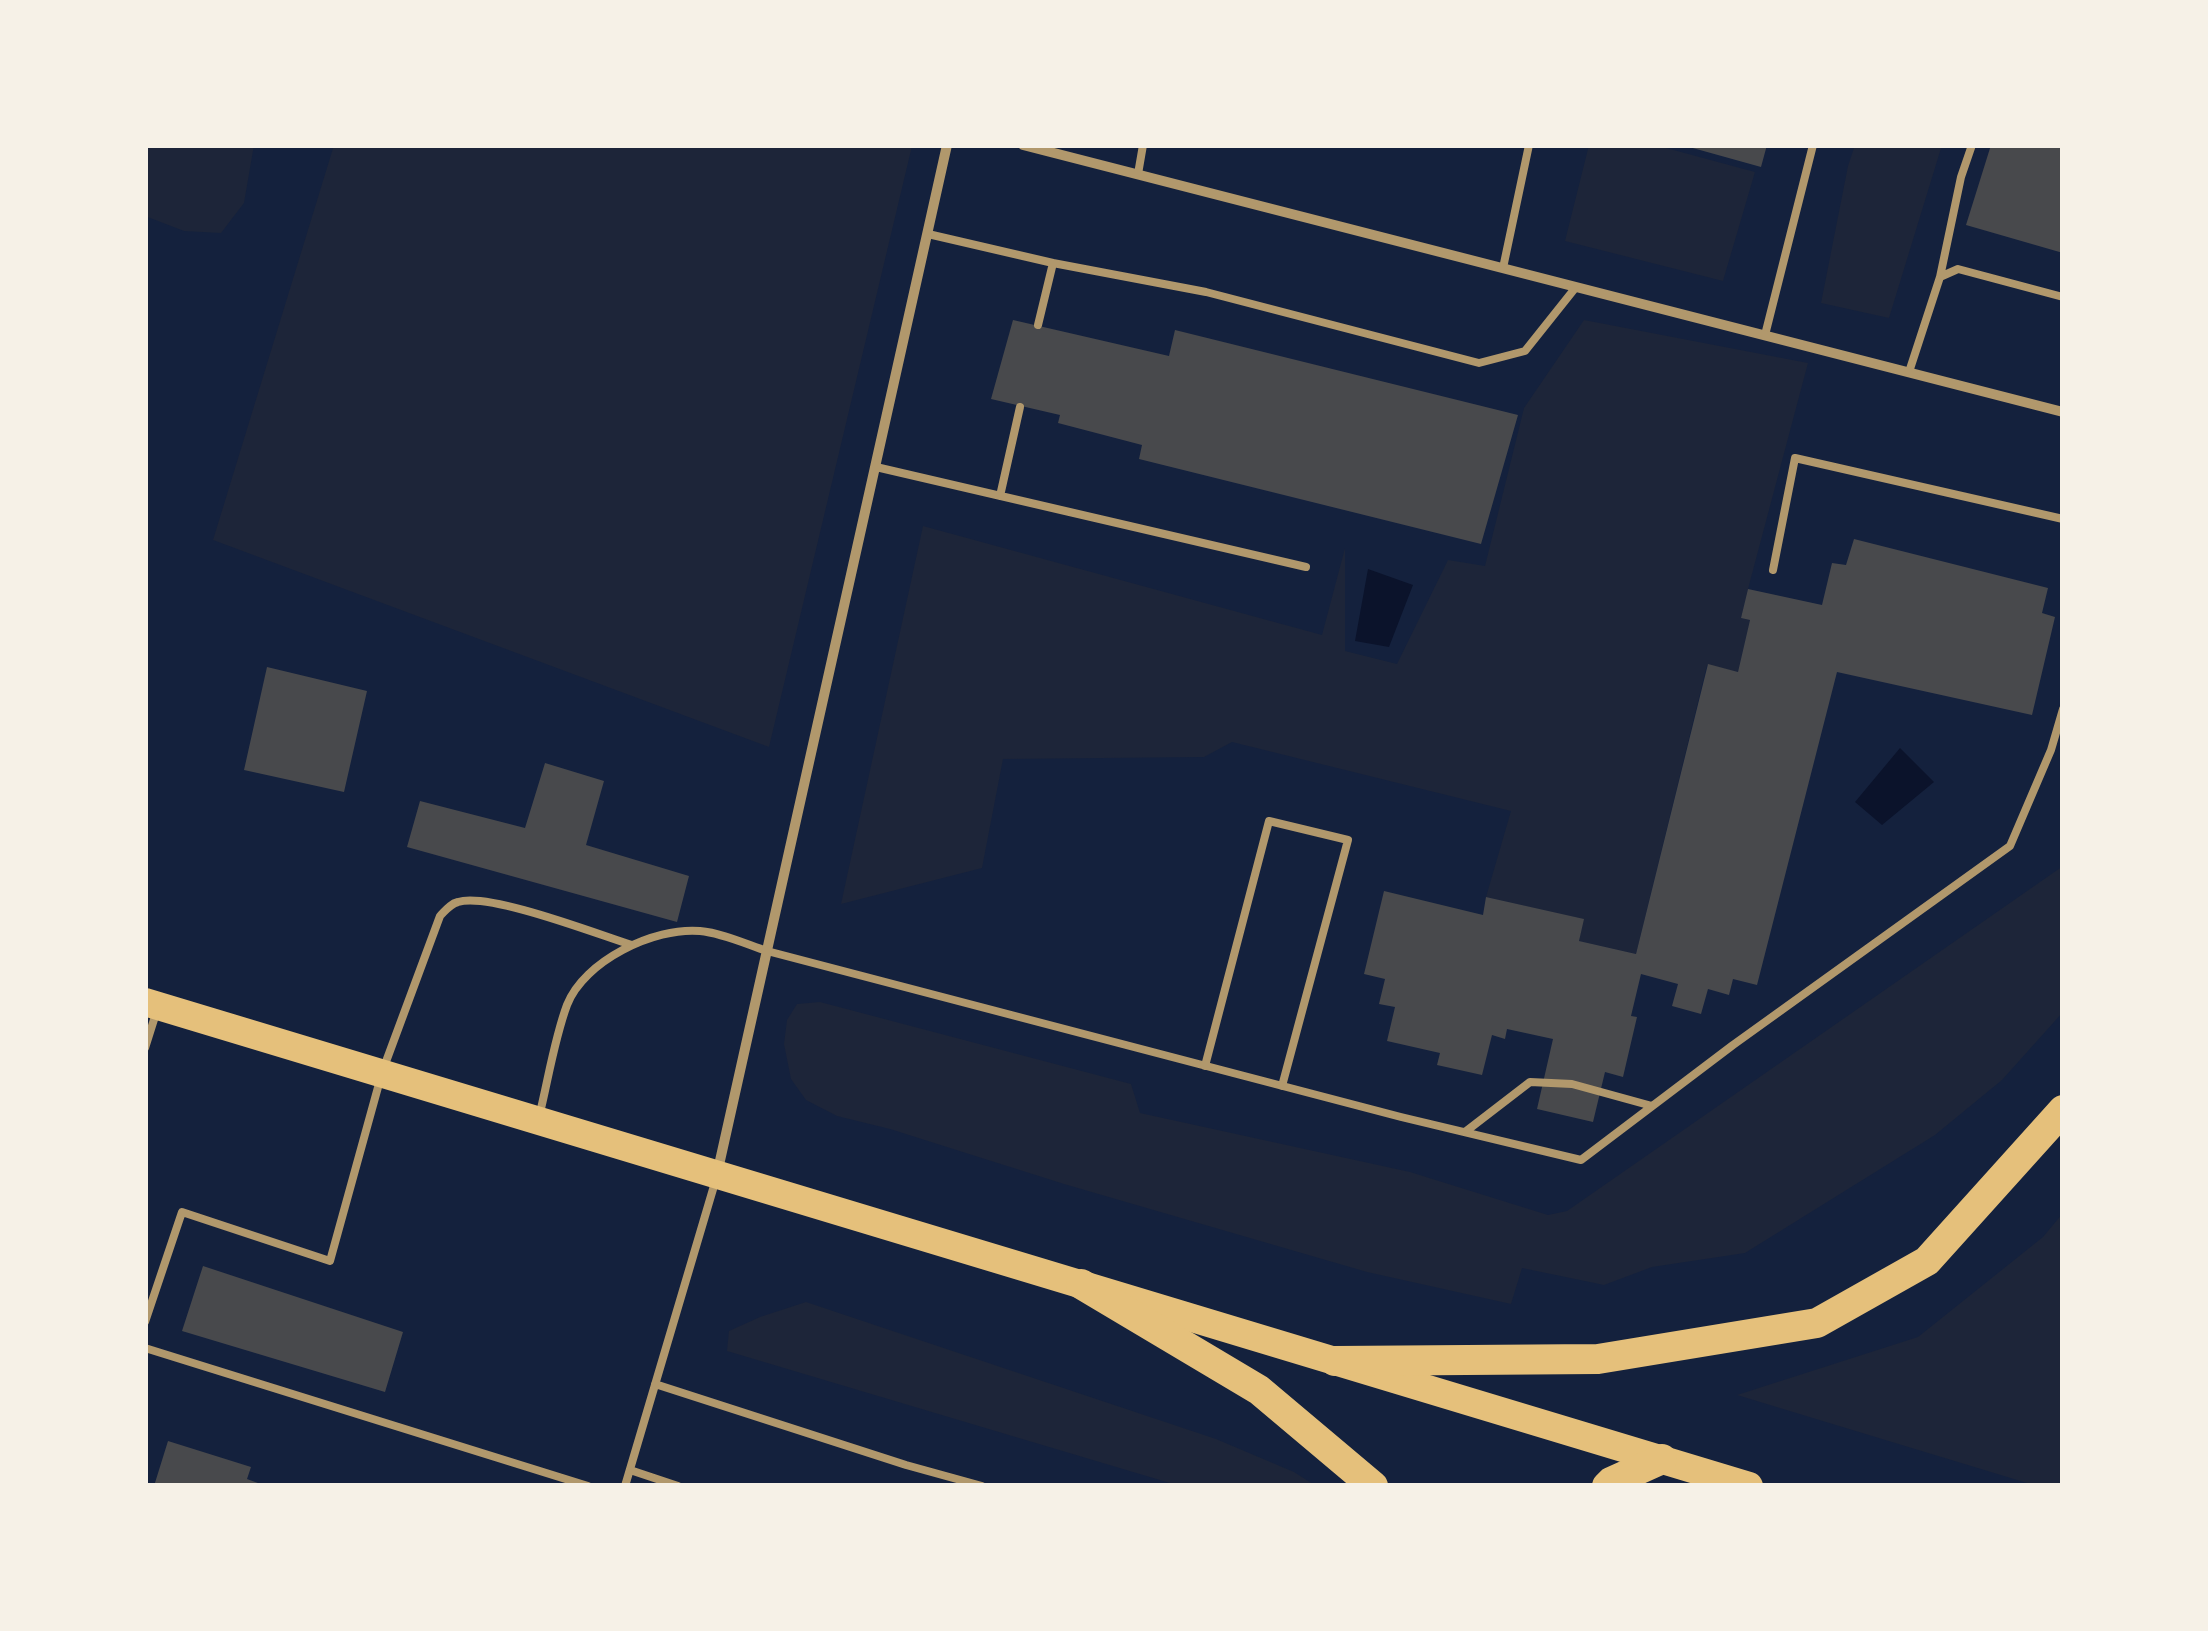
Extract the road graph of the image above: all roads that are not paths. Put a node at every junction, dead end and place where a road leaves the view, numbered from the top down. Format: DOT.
graph roads {
  1 [pos="947,145"];
  2 [pos="1023,145"];
  3 [pos="1144,145"];
  4 [pos="1529,145"];
  5 [pos="1813,145"];
  6 [pos="1972,145"];
  7 [pos="1138,174"];
  8 [pos="928,234"];
  9 [pos="1053,262"];
  10 [pos="1503,268"];
  11 [pos="1940,278"];
  12 [pos="1576,287"];
  13 [pos="2063,297"];
  14 [pos="1038,325"];
  15 [pos="1765,336"];
  16 [pos="1908,372"];
  17 [pos="1020,407"];
  18 [pos="2063,412"];
  19 [pos="876,467"];
  20 [pos="1000,496"];
  21 [pos="2063,519"];
  22 [pos="1306,567"];
  23 [pos="1773,570"];
  24 [pos="2063,709"];
  25 [pos="632,945"];
  26 [pos="767,950"];
  27 [pos="152,1004"];
  28 [pos="145,1048"];
  29 [pos="1205,1066"];
  30 [pos="382,1074"];
  31 [pos="1282,1086"];
  32 [pos="1652,1106"];
  33 [pos="2063,1110"];
  34 [pos="538,1121"];
  35 [pos="1465,1132"];
  36 [pos="717,1175"];
  37 [pos="1080,1284"];
  38 [pos="145,1322"];
  39 [pos="145,1348"];
  40 [pos="1335,1361"];
  41 [pos="655,1384"];
  42 [pos="1662,1459"];
  43 [pos="630,1470"];
  44 [pos="960,1483"];
  45 [pos="588,1486"];
  46 [pos="626,1486"];
  47 [pos="678,1486"];
  48 [pos="982,1486"];
  49 [pos="1373,1486"];
  50 [pos="1607,1486"];
  51 [pos="1749,1486"];
  1 -- 8 [label="street"];
  2 -- 7 [label="street"];
  3 -- 7 [label="lane"];
  4 -- 10 [label="lane"];
  5 -- 15 [label="lane"];
  6 -- 11 [label="lane"];
  7 -- 10 [label="street"];
  8 -- 9 [label="lane"];
  8 -- 19 [label="street"];
  9 -- 12 [label="lane"];
  9 -- 14 [label="lane"];
  10 -- 12 [label="street"];
  11 -- 13 [label="lane"];
  11 -- 16 [label="lane"];
  12 -- 15 [label="street"];
  15 -- 16 [label="street"];
  16 -- 18 [label="street"];
  17 -- 20 [label="lane"];
  19 -- 20 [label="lane"];
  19 -- 26 [label="street"];
  20 -- 22 [label="lane"];
  21 -- 23 [label="lane"];
  24 -- 32 [label="lane"];
  25 -- 26 [label="lane"];
  25 -- 30 [label="lane"];
  25 -- 34 [label="lane"];
  26 -- 29 [label="lane"];
  26 -- 36 [label="street"];
  27 -- 28 [label="lane"];
  27 -- 30 [label="highway"];
  29 -- 31 [label="lane"];
  29 -- 31 [label="lane"];
  30 -- 34 [label="highway"];
  30 -- 38 [label="lane"];
  31 -- 35 [label="lane"];
  32 -- 35 [label="lane"];
  32 -- 35 [label="lane"];
  33 -- 40 [label="highway"];
  34 -- 36 [label="highway"];
  36 -- 37 [label="highway"];
  36 -- 41 [label="lane"];
  37 -- 40 [label="highway"];
  37 -- 49 [label="highway"];
  39 -- 45 [label="lane"];
  40 -- 42 [label="highway"];
  41 -- 43 [label="lane"];
  41 -- 44 [label="lane"];
  42 -- 50 [label="highway"];
  42 -- 51 [label="highway"];
  43 -- 46 [label="lane"];
  43 -- 47 [label="lane"];
  44 -- 48 [label="lane"];
}
